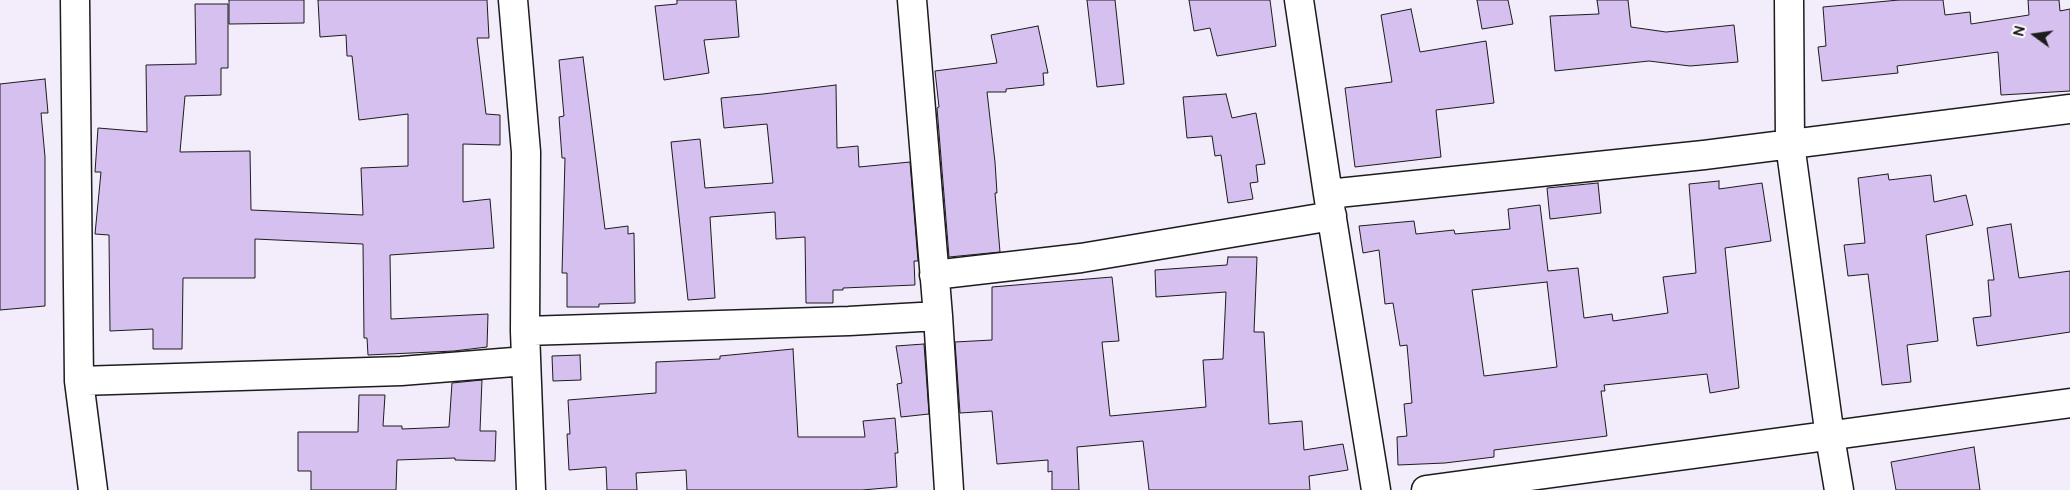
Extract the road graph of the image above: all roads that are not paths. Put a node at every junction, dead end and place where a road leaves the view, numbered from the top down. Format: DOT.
graph roads {
  1 [pos="74,0"];
  2 [pos="513,0"];
  3 [pos="912,0"];
  4 [pos="1299,0"];
  5 [pos="1790,0"];
  6 [pos="2070,109"];
  7 [pos="1790,144"];
  8 [pos="1330,205"];
  9 [pos="934,275"];
  10 [pos="938,316"];
  11 [pos="525,331"];
  12 [pos="526,361"];
  13 [pos="79,381"];
  14 [pos="2070,403"];
  15 [pos="1830,437"];
  16 [pos="93,490"];
  17 [pos="532,490"];
  18 [pos="949,490"];
  19 [pos="1376,490"];
  20 [pos="1426,490"];
  21 [pos="1839,490"];
  1 -- 13 [label="street"];
  2 -- 11 [label="street"];
  3 -- 9 [label="street"];
  4 -- 8 [label="street"];
  5 -- 7 [label="street"];
  6 -- 7 [label="street"];
  7 -- 8 [label="street"];
  7 -- 15 [label="street"];
  8 -- 9 [label="street"];
  8 -- 19 [label="street"];
  9 -- 10 [label="street"];
  10 -- 11 [label="street"];
  10 -- 18 [label="street"];
  11 -- 12 [label="street"];
  12 -- 13 [label="street"];
  12 -- 17 [label="street"];
  13 -- 16 [label="street"];
  14 -- 15 [label="street"];
  15 -- 20 [label="street"];
  15 -- 21 [label="street"];
}
